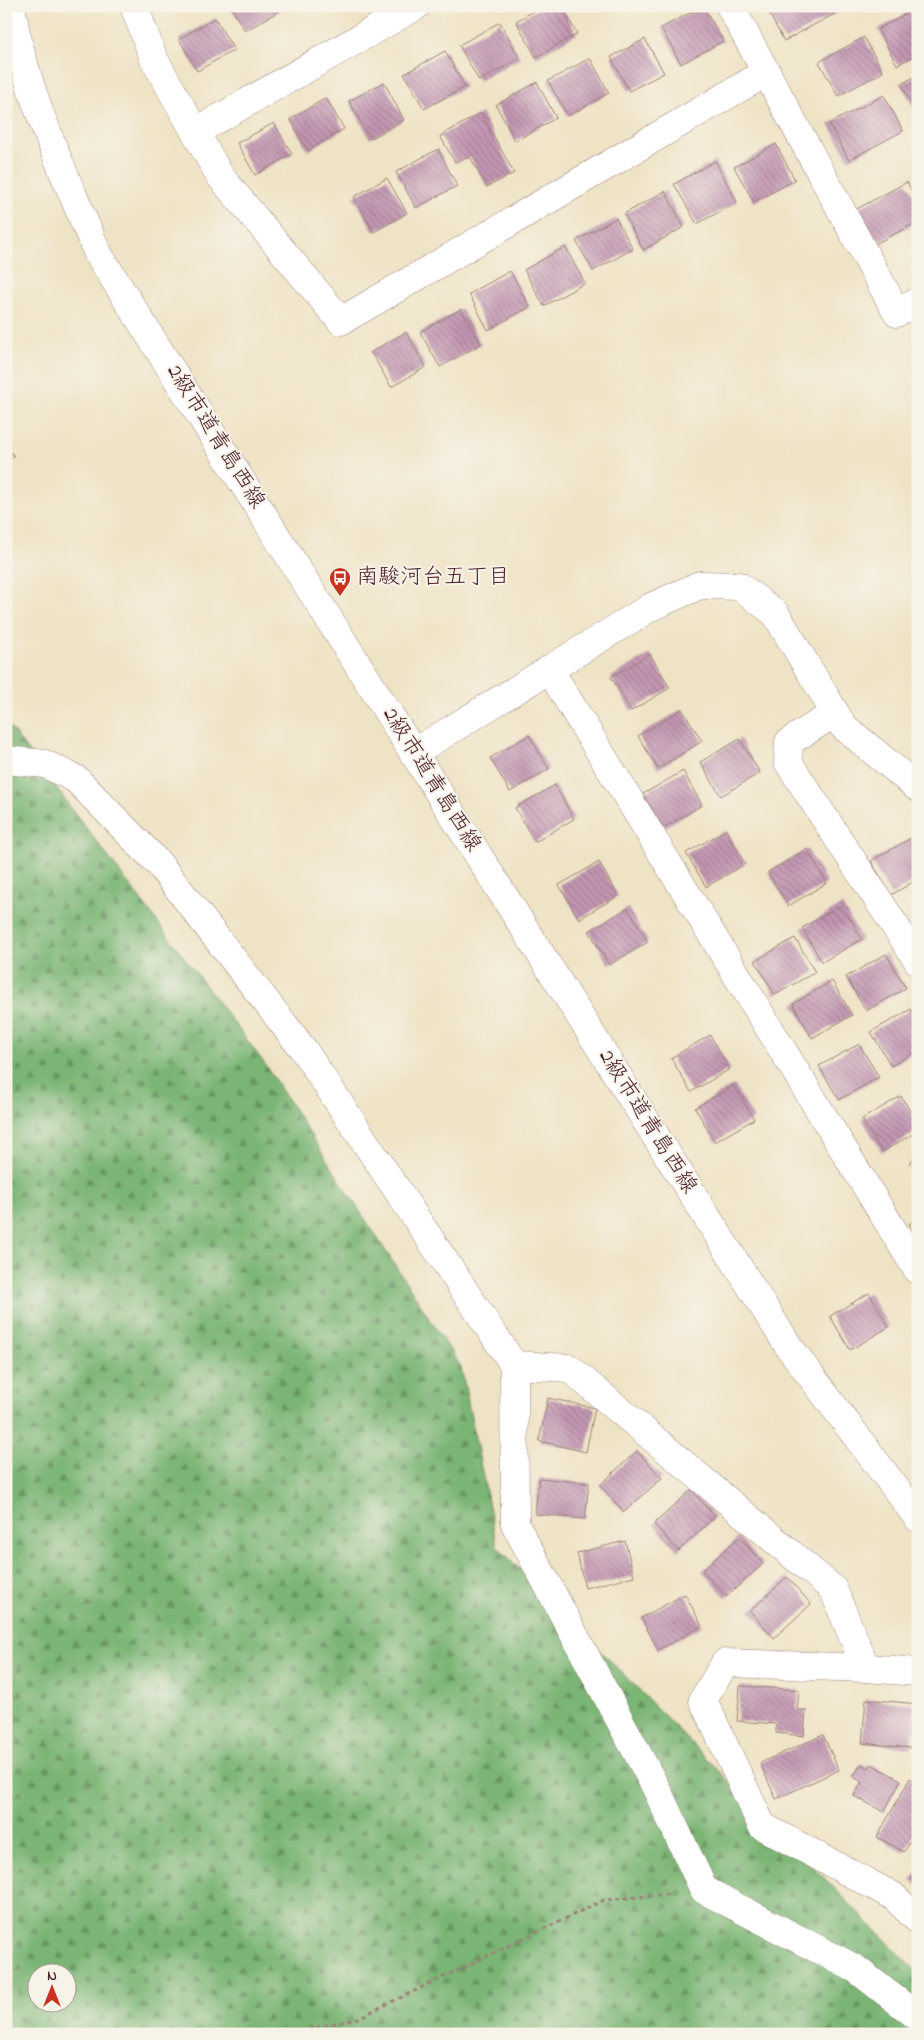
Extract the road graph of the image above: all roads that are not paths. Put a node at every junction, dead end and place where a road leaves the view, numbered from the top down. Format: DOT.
graph roads {
  1 [pos="12,6"];
  2 [pos="134,6"];
  3 [pos="416,6"];
  4 [pos="730,6"];
  5 [pos="767,72"];
  6 [pos="195,132"];
  7 [pos="918,302"];
  8 [pos="549,669"];
  9 [pos="835,712"];
  10 [pos="413,753"];
  11 [pos="6,760"];
  12 [pos="918,788"];
  13 [pos="918,961"];
  14 [pos="918,1271"];
  15 [pos="514,1366"];
  16 [pos="918,1518"];
  17 [pos="866,1668"];
  18 [pos="918,1672"];
  19 [pos="918,1920"];
  20 [pos="918,2016"];
  1 -- 10 [label="street, 2級市道青島西線"];
  2 -- 6 [label="street"];
  3 -- 6 [label="street"];
  4 -- 5 [label="street"];
  5 -- 6 [label="street"];
  5 -- 7 [label="street"];
  8 -- 9 [label="street"];
  8 -- 10 [label="street"];
  8 -- 14 [label="street"];
  9 -- 12 [label="street"];
  9 -- 13 [label="street"];
  10 -- 16 [label="street, 2級市道青島西線"];
  11 -- 15 [label="street"];
  15 -- 17 [label="street"];
  15 -- 20 [label="street"];
  17 -- 18 [label="street"];
  17 -- 19 [label="street"];
}
